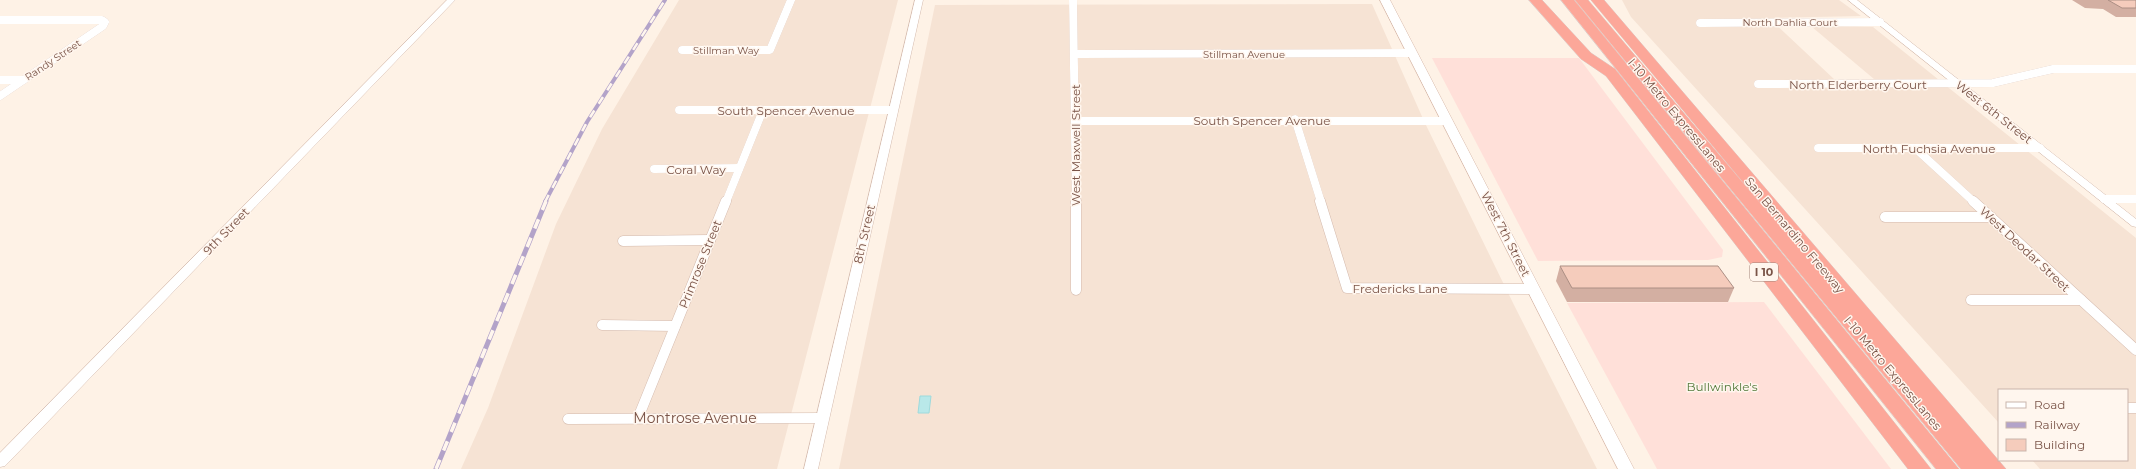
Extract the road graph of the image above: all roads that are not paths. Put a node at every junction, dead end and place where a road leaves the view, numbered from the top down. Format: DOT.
graph roads {
  1 [pos="451,0"];
  2 [pos="791,0"];
  3 [pos="919,0"];
  4 [pos="1073,0"];
  5 [pos="1385,0"];
  6 [pos="1535,0"];
  7 [pos="1553,0"];
  8 [pos="1557,0"];
  9 [pos="1567,0"];
  10 [pos="1581,0"];
  11 [pos="1852,0"];
  12 [pos="1603,1"];
  13 [pos="0,20"];
  14 [pos="1880,22"];
  15 [pos="1700,23"];
  16 [pos="1590,30"];
  17 [pos="1613,38"];
  18 [pos="682,50"];
  19 [pos="1412,53"];
  20 [pos="1075,54"];
  21 [pos="2136,68"];
  22 [pos="1610,73"];
  23 [pos="0,80"];
  24 [pos="24,80"];
  25 [pos="1758,84"];
  26 [pos="1957,84"];
  27 [pos="0,96"];
  28 [pos="678,110"];
  29 [pos="762,110"];
  30 [pos="892,110"];
  31 [pos="1295,119"];
  32 [pos="1076,121"];
  33 [pos="1447,121"];
  34 [pos="1818,148"];
  35 [pos="1915,148"];
  36 [pos="2040,148"];
  37 [pos="739,168"];
  38 [pos="654,169"];
  39 [pos="2104,199"];
  40 [pos="2136,199"];
  41 [pos="1885,217"];
  42 [pos="1991,217"];
  43 [pos="2136,224"];
  44 [pos="623,240"];
  45 [pos="710,240"];
  46 [pos="1534,289"];
  47 [pos="1076,290"];
  48 [pos="1971,300"];
  49 [pos="2081,300"];
  50 [pos="602,325"];
  51 [pos="675,326"];
  52 [pos="2136,350"];
  53 [pos="638,418"];
  54 [pos="822,418"];
  55 [pos="568,419"];
  56 [pos="0,462"];
  57 [pos="811,469"];
  58 [pos="1626,469"];
  59 [pos="1920,469"];
  60 [pos="1948,469"];
  61 [pos="1973,469"];
  62 [pos="1995,469"];
  1 -- 56 [label="street, 9th Street"];
  2 -- 18 [label="street, Stillman Way"];
  3 -- 30 [label="street, 8th Street"];
  4 -- 20 [label="street, West Maxwell Street"];
  5 -- 19 [label="main road, West 7th Street"];
  6 -- 22 [label="highway"];
  7 -- 22 [label="highway, I 10"];
  8 -- 16 [label="highway"];
  9 -- 16 [label="highway, I-10 Metro ExpressLanes"];
  10 -- 17 [label="highway, I-10 Metro ExpressLanes"];
  11 -- 14 [label="street, West 6th Street"];
  12 -- 17 [label="highway"];
  12 -- 62 [label="highway, San Bernardino Freeway"];
  13 -- 24 [label="street, Randy Street"];
  14 -- 15 [label="street, North Dahlia Court"];
  14 -- 26 [label="street, West 6th Street"];
  16 -- 60 [label="highway, I-10 Metro ExpressLanes"];
  17 -- 61 [label="highway, I-10 Metro ExpressLanes"];
  19 -- 20 [label="street, Stillman Avenue"];
  19 -- 33 [label="main road, West 7th Street"];
  20 -- 32 [label="street, West Maxwell Street"];
  21 -- 26 [label="street, North Elderberry Court"];
  22 -- 59 [label="highway, I 10"];
  23 -- 24 [label="street"];
  24 -- 27 [label="street, Randy Street"];
  25 -- 26 [label="street, North Elderberry Court"];
  26 -- 36 [label="street, West 6th Street"];
  28 -- 29 [label="street, South Spencer Avenue"];
  29 -- 30 [label="street, South Spencer Avenue"];
  29 -- 37 [label="street, Primrose Street"];
  30 -- 54 [label="street, 8th Street"];
  31 -- 32 [label="street, South Spencer Avenue"];
  31 -- 33 [label="street, South Spencer Avenue"];
  31 -- 46 [label="street, Fredericks Lane"];
  32 -- 47 [label="street, West Maxwell Street"];
  33 -- 46 [label="main road, West 7th Street"];
  34 -- 35 [label="street, North Fuchsia Avenue"];
  35 -- 36 [label="street, North Fuchsia Avenue"];
  35 -- 42 [label="street, West Deodar Street"];
  36 -- 39 [label="street, West 6th Street"];
  37 -- 38 [label="street, Coral Way"];
  37 -- 45 [label="street, Primrose Street"];
  39 -- 40 [label="street"];
  39 -- 43 [label="street, West 6th Street"];
  41 -- 42 [label="street"];
  42 -- 49 [label="street, West Deodar Street"];
  44 -- 45 [label="street"];
  45 -- 51 [label="street, Primrose Street"];
  46 -- 58 [label="main road, West 7th Street"];
  48 -- 49 [label="street"];
  49 -- 52 [label="street, West Deodar Street"];
  50 -- 51 [label="street"];
  51 -- 53 [label="street, Primrose Street"];
  53 -- 54 [label="street, Montrose Avenue"];
  53 -- 55 [label="street, Montrose Avenue"];
  54 -- 57 [label="street, 8th Street"];
}
